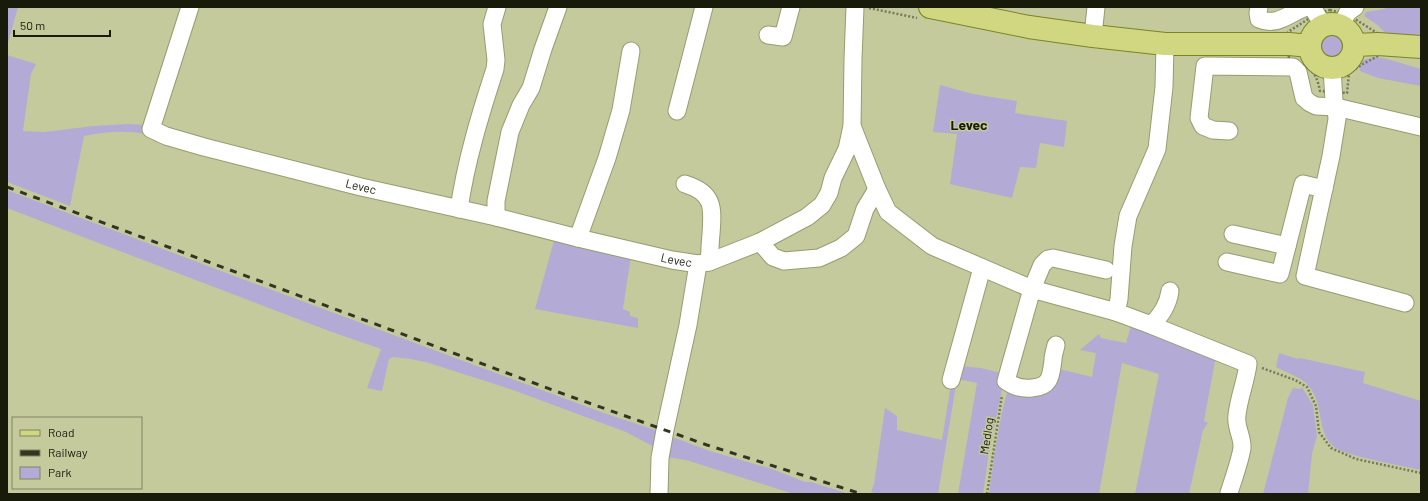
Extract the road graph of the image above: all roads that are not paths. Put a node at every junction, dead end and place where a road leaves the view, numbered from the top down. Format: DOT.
graph roads {
  1 [pos="190,7"];
  2 [pos="497,7"];
  3 [pos="558,7"];
  4 [pos="704,7"];
  5 [pos="791,7"];
  6 [pos="855,7"];
  7 [pos="930,7"];
  8 [pos="1096,7"];
  9 [pos="1259,7"];
  10 [pos="998,14"];
  11 [pos="1329,14"];
  12 [pos="768,35"];
  13 [pos="1093,36"];
  14 [pos="1166,44"];
  15 [pos="1388,44"];
  16 [pos="1310,46"];
  17 [pos="1355,46"];
  18 [pos="1421,47"];
  19 [pos="631,52"];
  20 [pos="1421,57"];
  21 [pos="1332,68"];
  22 [pos="1335,99"];
  23 [pos="677,111"];
  24 [pos="852,126"];
  25 [pos="1421,127"];
  26 [pos="1229,131"];
  27 [pos="685,184"];
  28 [pos="877,189"];
  29 [pos="1324,189"];
  30 [pos="459,209"];
  31 [pos="496,217"];
  32 [pos="1233,234"];
  33 [pos="578,238"];
  34 [pos="760,242"];
  35 [pos="1287,246"];
  36 [pos="1227,262"];
  37 [pos="704,263"];
  38 [pos="982,268"];
  39 [pos="1106,270"];
  40 [pos="1032,289"];
  41 [pos="1170,291"];
  42 [pos="1406,303"];
  43 [pos="1116,312"];
  44 [pos="1151,325"];
  45 [pos="1056,345"];
  46 [pos="951,380"];
  47 [pos="1229,493"];
  48 [pos="659,494"];
  1 -- 30 [label="street, Levec"];
  2 -- 30 [label="street"];
  3 -- 31 [label="street"];
  4 -- 23 [label="street"];
  5 -- 12 [label="street"];
  6 -- 24 [label="street, Levec"];
  7 -- 10 [label="main road"];
  8 -- 13 [label="street"];
  9 -- 11 [label="street"];
  10 -- 13 [label="main road"];
  11 -- 16 [label="main road"];
  11 -- 17 [label="main road"];
  13 -- 14 [label="main road"];
  14 -- 16 [label="main road"];
  14 -- 43 [label="street"];
  15 -- 17 [label="main road"];
  15 -- 18 [label="main road"];
  15 -- 20 [label="street"];
  16 -- 21 [label="main road"];
  17 -- 21 [label="main road"];
  19 -- 33 [label="street"];
  21 -- 22 [label="street"];
  22 -- 25 [label="street"];
  22 -- 26 [label="street"];
  22 -- 29 [label="street"];
  24 -- 28 [label="street"];
  24 -- 34 [label="street, Levec"];
  27 -- 37 [label="street"];
  28 -- 34 [label="street"];
  28 -- 38 [label="street"];
  29 -- 35 [label="street"];
  29 -- 42 [label="street"];
  30 -- 31 [label="street, Levec"];
  31 -- 33 [label="street, Levec"];
  32 -- 35 [label="street"];
  33 -- 37 [label="street, Levec"];
  34 -- 37 [label="street, Levec"];
  35 -- 36 [label="street"];
  37 -- 48 [label="street, Levec"];
  38 -- 40 [label="street"];
  38 -- 46 [label="street"];
  39 -- 40 [label="street"];
  40 -- 43 [label="street"];
  40 -- 45 [label="street"];
  41 -- 44 [label="street"];
  43 -- 44 [label="street"];
  44 -- 47 [label="street"];
}
